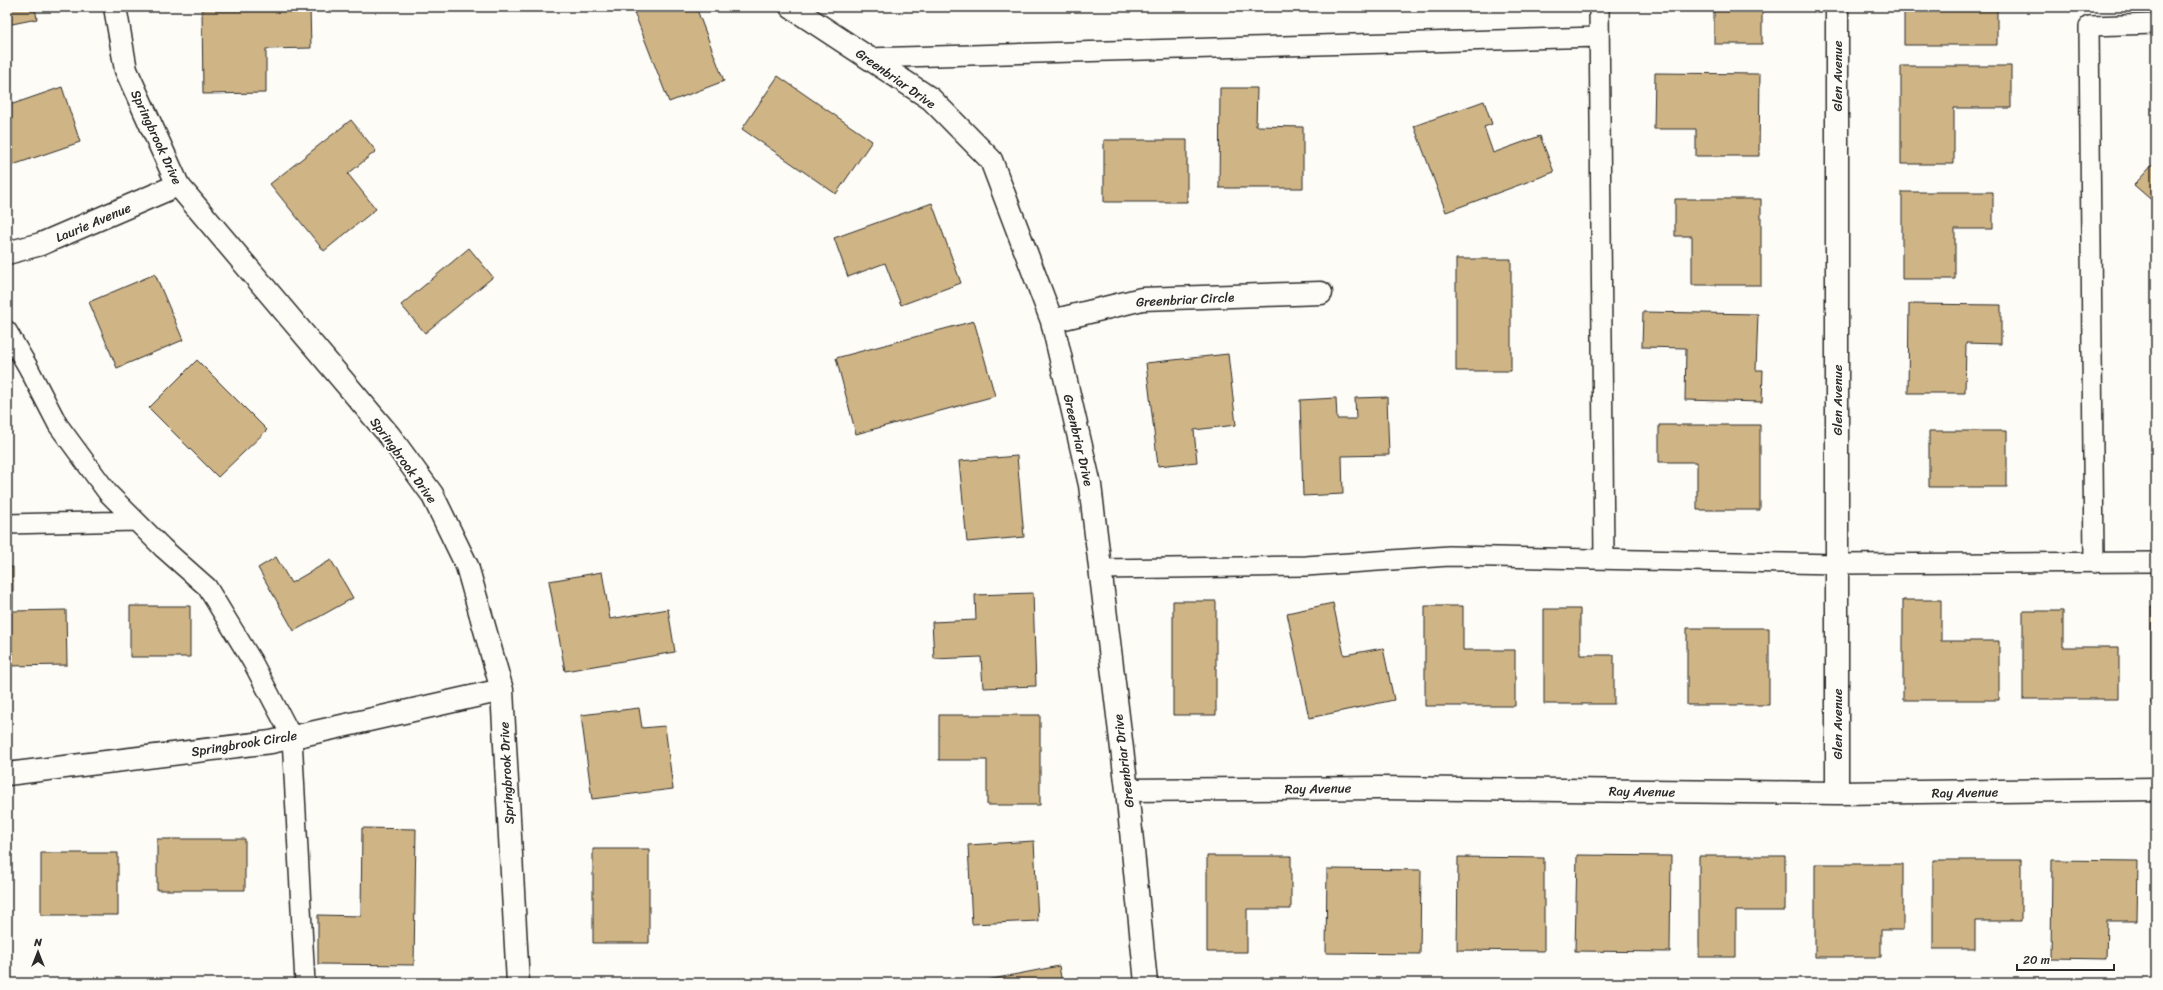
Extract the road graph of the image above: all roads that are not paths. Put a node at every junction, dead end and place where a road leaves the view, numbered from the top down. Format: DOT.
graph roads {
  1 [pos="115,7"];
  2 [pos="791,7"];
  3 [pos="1598,7"];
  4 [pos="1837,7"];
  5 [pos="2156,24"];
  6 [pos="1598,36"];
  7 [pos="867,58"];
  8 [pos="178,185"];
  9 [pos="7,253"];
  10 [pos="1321,293"];
  11 [pos="1052,321"];
  12 [pos="7,332"];
  13 [pos="136,520"];
  14 [pos="7,524"];
  15 [pos="1604,559"];
  16 [pos="2094,562"];
  17 [pos="2156,562"];
  18 [pos="1837,564"];
  19 [pos="1100,569"];
  20 [pos="502,690"];
  21 [pos="292,737"];
  22 [pos="7,774"];
  23 [pos="1127,790"];
  24 [pos="2156,790"];
  25 [pos="1837,793"];
  26 [pos="305,983"];
  27 [pos="518,983"];
  28 [pos="1146,983"];
  1 -- 8 [label="street, Springbrook Drive"];
  2 -- 7 [label="street, Greenbriar Drive"];
  3 -- 6 [label="lane"];
  4 -- 18 [label="street, Glen Avenue"];
  5 -- 16 [label="lane"];
  6 -- 7 [label="lane"];
  6 -- 15 [label="lane"];
  7 -- 11 [label="street, Greenbriar Drive"];
  8 -- 9 [label="street, Laurie Avenue"];
  8 -- 20 [label="street, Springbrook Drive"];
  10 -- 11 [label="street, Greenbriar Circle"];
  11 -- 19 [label="street, Greenbriar Drive"];
  12 -- 13 [label="lane"];
  13 -- 14 [label="lane"];
  13 -- 21 [label="lane"];
  15 -- 18 [label="lane"];
  15 -- 19 [label="lane"];
  16 -- 17 [label="lane"];
  16 -- 18 [label="lane"];
  18 -- 25 [label="street, Glen Avenue"];
  19 -- 23 [label="street, Greenbriar Drive"];
  20 -- 21 [label="street, Springbrook Circle"];
  20 -- 27 [label="street, Springbrook Drive"];
  21 -- 22 [label="street, Springbrook Circle"];
  21 -- 26 [label="lane"];
  23 -- 25 [label="street, Ray Avenue"];
  23 -- 28 [label="street, Greenbriar Drive"];
  24 -- 25 [label="street, Ray Avenue"];
}
